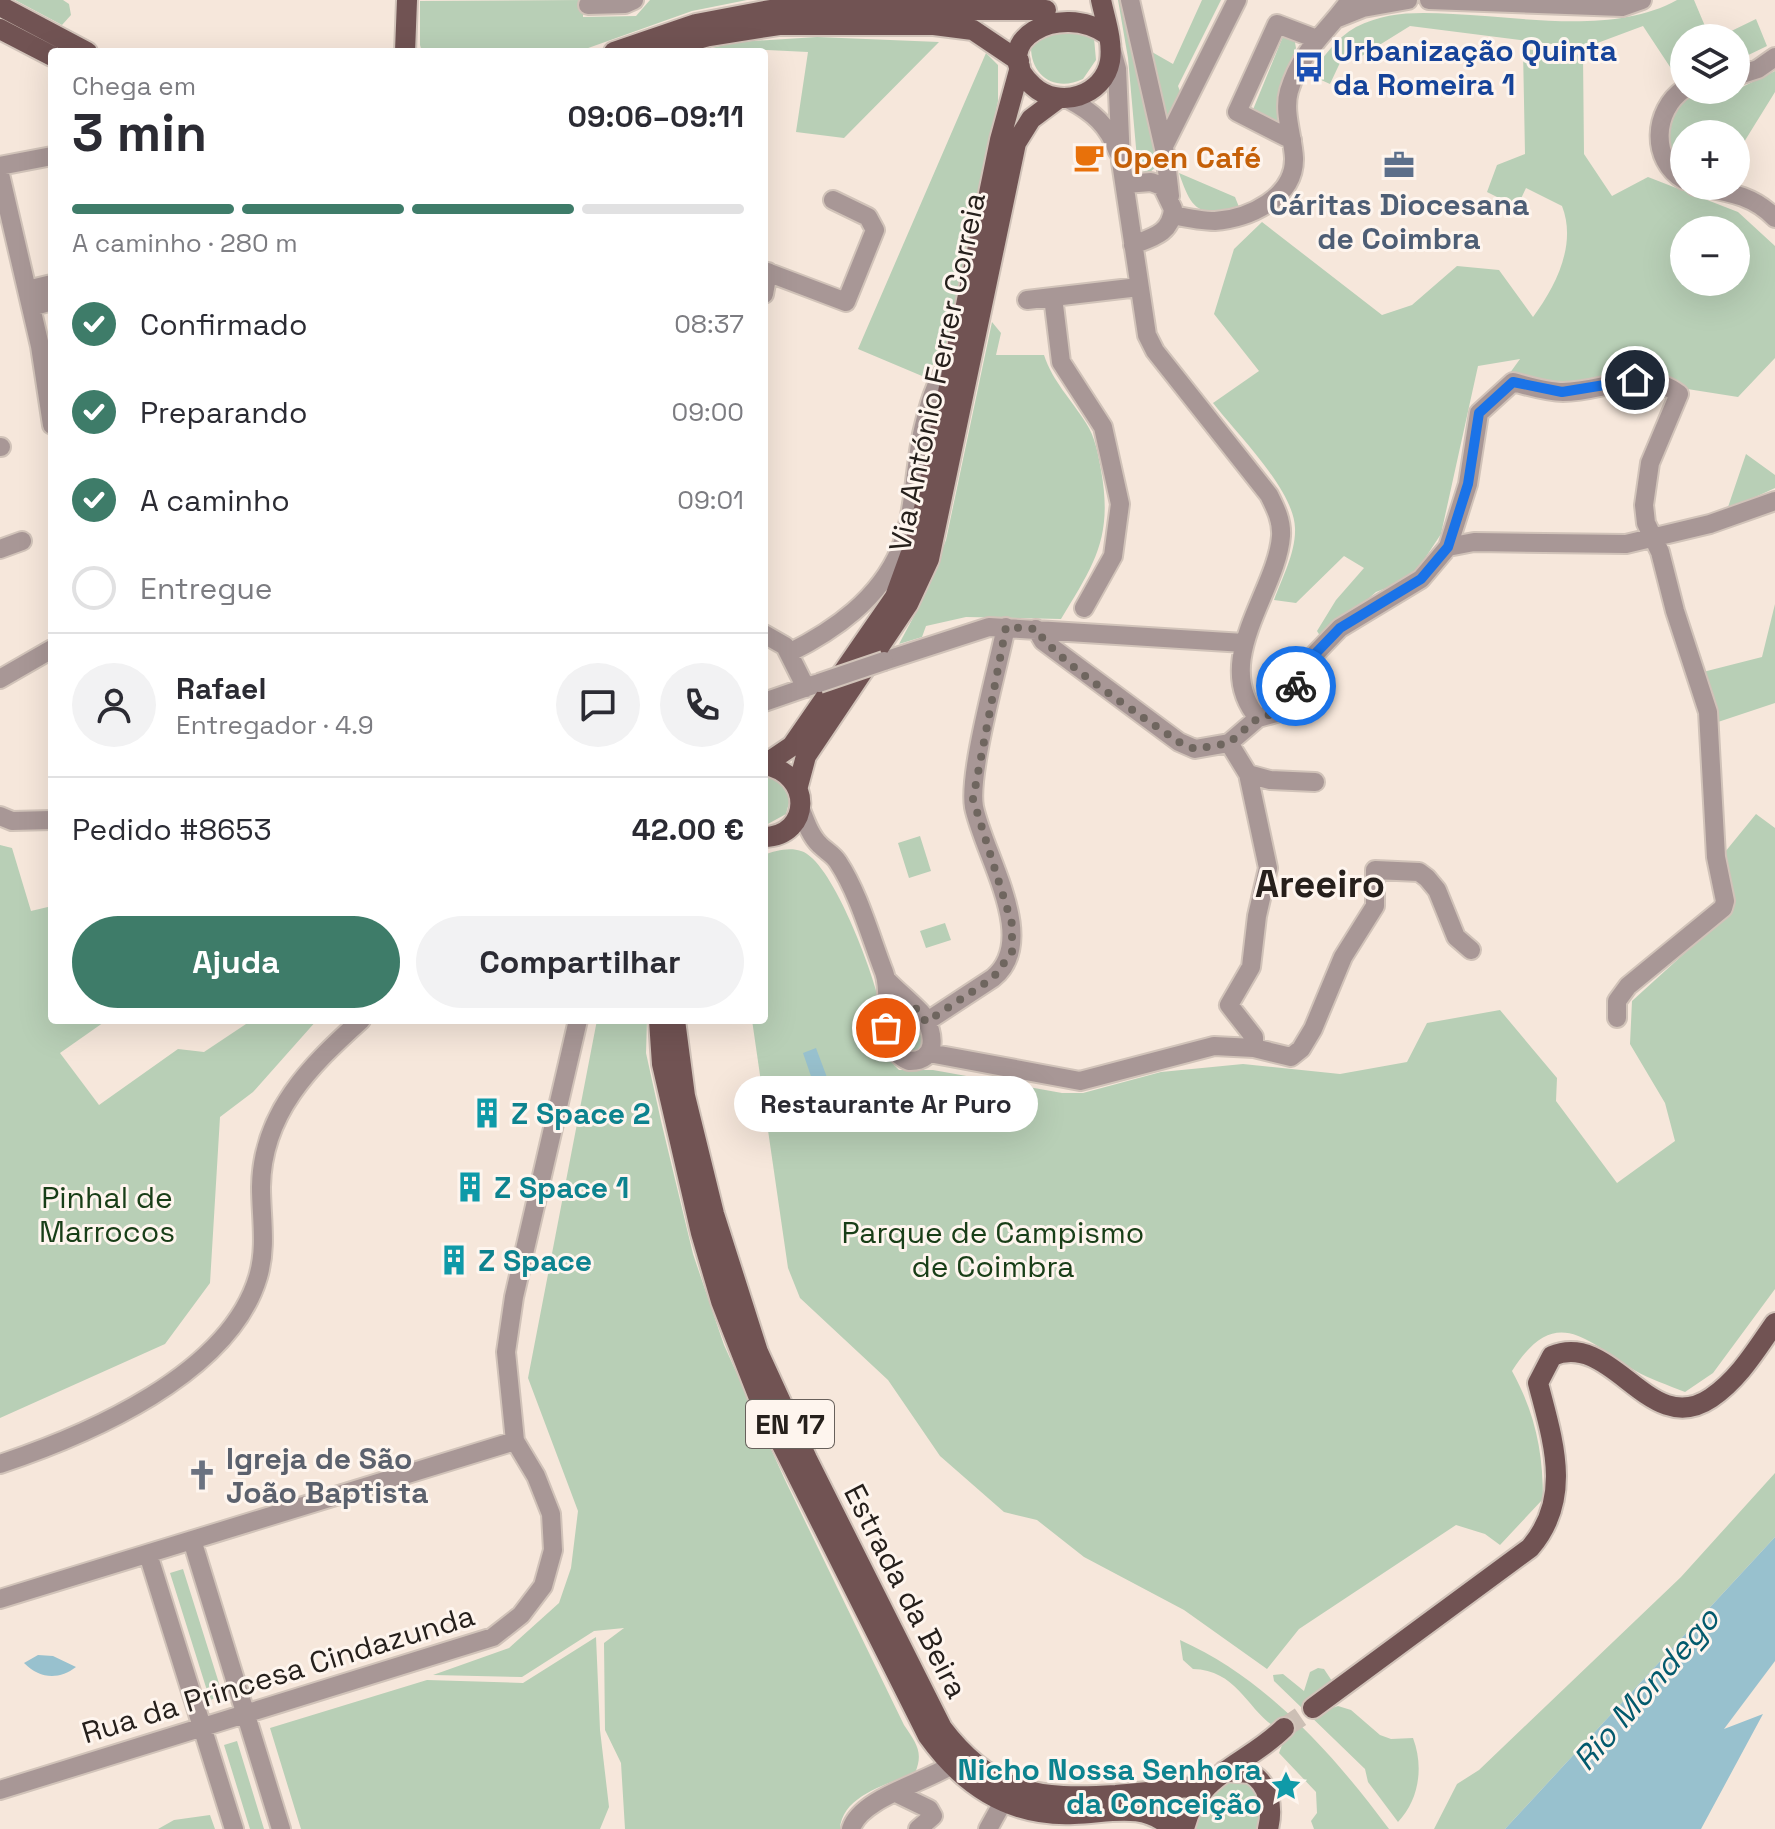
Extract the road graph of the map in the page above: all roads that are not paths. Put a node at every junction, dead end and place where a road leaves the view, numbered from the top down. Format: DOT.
graph roads {
  1 [pos="407,0"];
  2 [pos="634,0"];
  3 [pos="991,0"];
  4 [pos="1101,0"];
  5 [pos="1130,0"];
  6 [pos="1237,0"];
  7 [pos="1350,0"];
  8 [pos="1408,0"];
  9 [pos="1429,0"];
  10 [pos="1642,0"];
  11 [pos="588,5"];
  12 [pos="0,6"];
  13 [pos="1049,6"];
  14 [pos="953,9"];
  15 [pos="1338,18"];
  16 [pos="0,29"];
  17 [pos="1314,38"];
  18 [pos="1110,42"];
  19 [pos="409,47"];
  20 [pos="79,48"];
  21 [pos="626,48"];
  22 [pos="667,48"];
  23 [pos="48,54"];
  24 [pos="1775,57"];
  25 [pos="1020,64"];
  26 [pos="1750,72"];
  27 [pos="1064,98"];
  28 [pos="1670,103"];
  29 [pos="1292,140"];
  30 [pos="1164,146"];
  31 [pos="48,157"];
  32 [pos="1121,162"];
  33 [pos="0,166"];
  34 [pos="1670,167"];
  35 [pos="0,174"];
  36 [pos="1125,184"];
  37 [pos="1750,198"];
  38 [pos="833,200"];
  39 [pos="1171,206"];
  40 [pos="1775,218"];
  41 [pos="1133,245"];
  42 [pos="768,272"];
  43 [pos="48,286"];
  44 [pos="1139,287"];
  45 [pos="1053,297"];
  46 [pos="29,298"];
  47 [pos="48,300"];
  48 [pos="1027,300"];
  49 [pos="957,354"];
  50 [pos="48,397"];
  51 [pos="1775,501"];
  52 [pos="1652,539"];
  53 [pos="22,541"];
  54 [pos="1448,547"];
  55 [pos="0,549"];
  56 [pos="1084,608"];
  57 [pos="1006,627"];
  58 [pos="1036,629"];
  59 [pos="768,636"];
  60 [pos="1244,643"];
  61 [pos="48,652"];
  62 [pos="789,653"];
  63 [pos="0,679"];
  64 [pos="812,685"];
  65 [pos="768,701"];
  66 [pos="1258,718"];
  67 [pos="1229,743"];
  68 [pos="768,762"];
  69 [pos="768,767"];
  70 [pos="1248,774"];
  71 [pos="1315,782"];
  72 [pos="799,797"];
  73 [pos="0,816"];
  74 [pos="48,820"];
  75 [pos="768,837"];
  76 [pos="817,843"];
  77 [pos="1471,950"];
  78 [pos="886,979"];
  79 [pos="910,1006"];
  80 [pos="890,1014"];
  81 [pos="1617,1018"];
  82 [pos="926,1022"];
  83 [pos="357,1024"];
  84 [pos="577,1024"];
  85 [pos="659,1024"];
  86 [pos="676,1024"];
  87 [pos="1254,1048"];
  88 [pos="929,1053"];
  89 [pos="1775,1323"];
  90 [pos="515,1441"];
  91 [pos="0,1464"];
  92 [pos="192,1540"];
  93 [pos="148,1554"];
  94 [pos="0,1599"];
  95 [pos="1313,1708"];
  96 [pos="246,1714"];
  97 [pos="202,1727"];
  98 [pos="1284,1728"];
  99 [pos="1267,1745"];
  100 [pos="950,1766"];
  101 [pos="1217,1777"];
  102 [pos="1265,1788"];
  103 [pos="0,1790"];
  104 [pos="898,1794"];
  105 [pos="1003,1802"];
  106 [pos="234,1829"];
  107 [pos="281,1829"];
  108 [pos="851,1829"];
  109 [pos="918,1829"];
  110 [pos="988,1829"];
  111 [pos="1173,1829"];
  112 [pos="1184,1829"];
  113 [pos="1268,1829"];
  1 -- 19 [label="main road"];
  2 -- 11 [label="street"];
  3 -- 14 [label="main road"];
  4 -- 18 [label="main road"];
  5 -- 30 [label="street"];
  6 -- 30 [label="street"];
  7 -- 15 [label="street"];
  8 -- 15 [label="street"];
  9 -- 10 [label="street"];
  12 -- 20 [label="main road"];
  13 -- 14 [label="main road"];
  13 -- 18 [label="main road"];
  13 -- 25 [label="main road"];
  14 -- 21 [label="main road"];
  15 -- 17 [label="street"];
  16 -- 23 [label="main road"];
  17 -- 29 [label="street"];
  17 -- 29 [label="street"];
  18 -- 27 [label="main road"];
  18 -- 32 [label="street"];
  22 -- 25 [label="main road"];
  24 -- 26 [label="street"];
  25 -- 27 [label="main road"];
  25 -- 49 [label="main road, Via António Ferrer Correia"];
  27 -- 32 [label="street"];
  27 -- 72 [label="main road, Via António Ferrer Correia"];
  28 -- 34 [label="street"];
  29 -- 39 [label="street"];
  30 -- 39 [label="street"];
  31 -- 33 [label="street"];
  32 -- 36 [label="street"];
  35 -- 46 [label="street"];
  36 -- 39 [label="street"];
  36 -- 41 [label="street"];
  37 -- 40 [label="street"];
  38 -- 42 [label="street"];
  39 -- 41 [label="street"];
  41 -- 44 [label="street"];
  43 -- 46 [label="street"];
  44 -- 45 [label="street"];
  44 -- 60 [label="street"];
  45 -- 48 [label="street"];
  45 -- 56 [label="street"];
  46 -- 47 [label="street"];
  46 -- 50 [label="street"];
  49 -- 62 [label="street, Via António Ferrer Correia"];
  49 -- 68 [label="main road, Via António Ferrer Correia"];
  51 -- 52 [label="street"];
  52 -- 54 [label="street"];
  52 -- 54 [label="street"];
  52 -- 81 [label="street"];
  53 -- 55 [label="street"];
  54 -- 66 [label="street"];
  57 -- 58 [label="street"];
  57 -- 64 [label="street, bridge"];
  57 -- 82 [label="street"];
  58 -- 60 [label="street"];
  58 -- 67 [label="street"];
  59 -- 62 [label="street"];
  60 -- 66 [label="street"];
  61 -- 63 [label="street"];
  62 -- 64 [label="street"];
  64 -- 65 [label="street"];
  66 -- 67 [label="street"];
  67 -- 70 [label="street"];
  69 -- 72 [label="main road"];
  70 -- 71 [label="street"];
  70 -- 87 [label="street"];
  72 -- 75 [label="main road"];
  72 -- 76 [label="street"];
  73 -- 74 [label="street"];
  75 -- 76 [label="street"];
  76 -- 78 [label="street"];
  77 -- 87 [label="street"];
  78 -- 79 [label="street"];
  78 -- 80 [label="street"];
  79 -- 80 [label="street"];
  79 -- 82 [label="street"];
  80 -- 88 [label="street"];
  82 -- 88 [label="street"];
  83 -- 91 [label="street"];
  84 -- 90 [label="street"];
  85 -- 100 [label="main road, Estrada da Beira / EN 17"];
  86 -- 101 [label="main road, Estrada da Beira / EN 17"];
  87 -- 88 [label="street"];
  89 -- 95 [label="main road"];
  90 -- 92 [label="street"];
  90 -- 96 [label="street, Rua da Princesa Cindazunda"];
  92 -- 93 [label="street"];
  92 -- 96 [label="street"];
  93 -- 94 [label="street"];
  93 -- 97 [label="street"];
  96 -- 97 [label="street, Rua da Princesa Cindazunda"];
  96 -- 107 [label="street"];
  97 -- 103 [label="street, Rua da Princesa Cindazunda"];
  97 -- 106 [label="street"];
  98 -- 99 [label="main road"];
  99 -- 101 [label="main road"];
  99 -- 102 [label="main road"];
  100 -- 104 [label="street"];
  100 -- 105 [label="main road, Estrada da Beira / EN 17"];
  101 -- 102 [label="main road"];
  101 -- 112 [label="main road"];
  102 -- 113 [label="main road"];
  104 -- 108 [label="street"];
  104 -- 109 [label="street"];
  105 -- 110 [label="street"];
  105 -- 111 [label="main road, Estrada da Beira / EN 17"];
}
